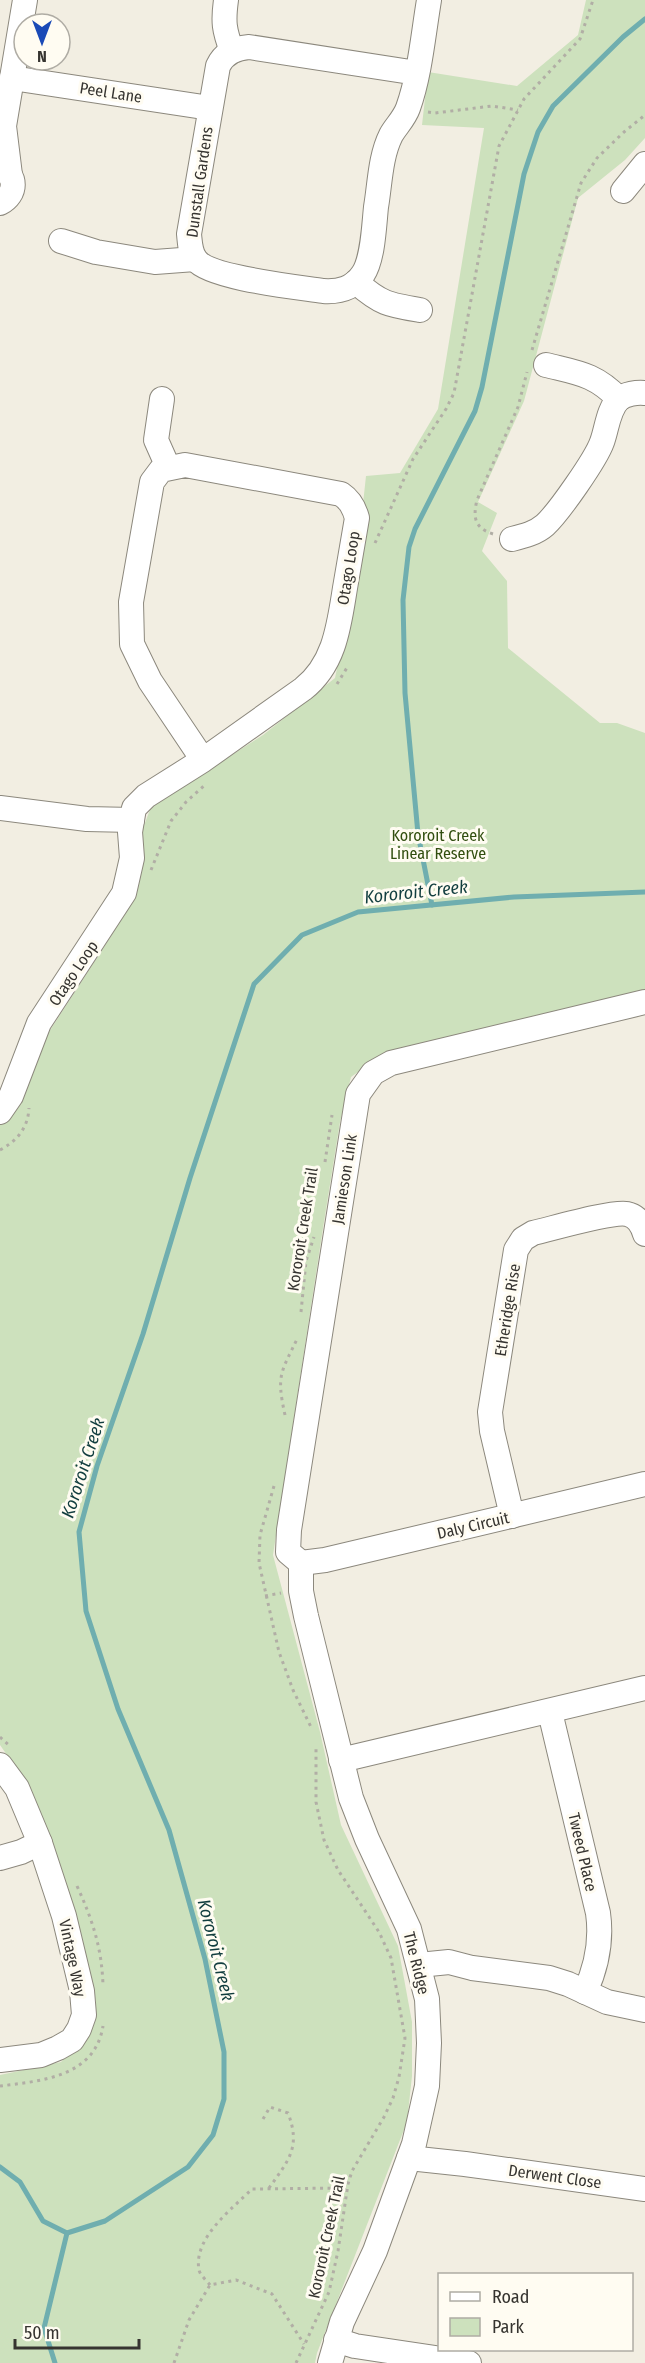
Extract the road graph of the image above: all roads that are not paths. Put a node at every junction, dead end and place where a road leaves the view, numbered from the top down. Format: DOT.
graph roads {
  1 [pos="25,0"];
  2 [pos="226,0"];
  3 [pos="429,0"];
  4 [pos="232,51"];
  5 [pos="417,73"];
  6 [pos="12,78"];
  7 [pos="210,108"];
  8 [pos="2,130"];
  9 [pos="645,164"];
  10 [pos="5,171"];
  11 [pos="623,191"];
  12 [pos="1,204"];
  13 [pos="62,241"];
  14 [pos="195,259"];
  15 [pos="356,282"];
  16 [pos="420,310"];
  17 [pos="536,361"];
  18 [pos="645,393"];
  19 [pos="162,399"];
  20 [pos="619,399"];
  21 [pos="168,467"];
  22 [pos="512,539"];
  23 [pos="206,770"];
  24 [pos="0,808"];
  25 [pos="132,820"];
  26 [pos="645,1002"];
  27 [pos="0,1112"];
  28 [pos="643,1223"];
  29 [pos="645,1484"];
  30 [pos="512,1516"];
  31 [pos="301,1563"];
  32 [pos="645,1688"];
  33 [pos="550,1712"];
  34 [pos="341,1760"];
  35 [pos="0,1766"];
  36 [pos="40,1843"];
  37 [pos="0,1858"];
  38 [pos="421,1971"];
  39 [pos="585,1992"];
  40 [pos="645,2010"];
  41 [pos="0,2060"];
  42 [pos="412,2151"];
  43 [pos="645,2189"];
  44 [pos="333,2352"];
  45 [pos="469,2363"];
  1 -- 6 [label="street"];
  2 -- 4 [label="street"];
  3 -- 5 [label="street"];
  4 -- 5 [label="street"];
  4 -- 7 [label="street, Dunstall Gardens"];
  5 -- 15 [label="street"];
  6 -- 7 [label="street, Peel Lane"];
  6 -- 8 [label="street"];
  7 -- 14 [label="street, Dunstall Gardens"];
  8 -- 10 [label="street"];
  9 -- 11 [label="street"];
  10 -- 12 [label="street"];
  13 -- 14 [label="street"];
  14 -- 15 [label="street, Dunstall Gardens"];
  15 -- 16 [label="street"];
  17 -- 20 [label="street"];
  18 -- 20 [label="street"];
  19 -- 21 [label="street"];
  20 -- 22 [label="street"];
  21 -- 23 [label="street"];
  21 -- 23 [label="street, Otago Loop"];
  23 -- 25 [label="street, Otago Loop"];
  24 -- 25 [label="street"];
  25 -- 27 [label="street, Otago Loop"];
  26 -- 31 [label="street, Jamieson Link"];
  28 -- 30 [label="street, Etheridge Rise"];
  29 -- 30 [label="street, Daly Circuit"];
  30 -- 31 [label="street, Daly Circuit"];
  31 -- 34 [label="street, The Ridge"];
  32 -- 33 [label="street"];
  33 -- 34 [label="street"];
  33 -- 39 [label="street, Tweed Place"];
  34 -- 38 [label="street, The Ridge"];
  35 -- 36 [label="street, Vintage Way"];
  36 -- 37 [label="street"];
  36 -- 41 [label="street, Vintage Way"];
  38 -- 39 [label="street"];
  38 -- 42 [label="street, The Ridge"];
  39 -- 40 [label="street"];
  42 -- 43 [label="street, Derwent Close"];
  42 -- 44 [label="street, The Ridge"];
  44 -- 45 [label="street"];
}
